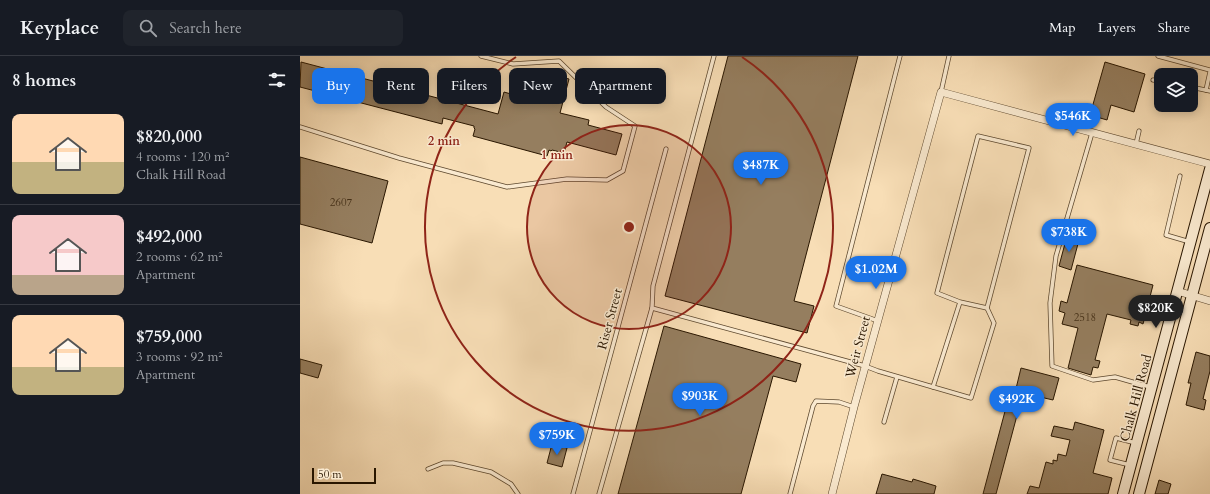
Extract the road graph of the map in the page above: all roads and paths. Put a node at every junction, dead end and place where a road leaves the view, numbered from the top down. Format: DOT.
graph roads {
  1 [pos="481,56"];
  2 [pos="714,56"];
  3 [pos="900,56"];
  4 [pos="949,56"];
  5 [pos="1158,56"];
  6 [pos="1210,71"];
  7 [pos="1198,88"];
  8 [pos="1208,90"];
  9 [pos="941,92"];
  10 [pos="300,127"];
  11 [pos="1139,131"];
  12 [pos="1092,133"];
  13 [pos="1136,144"];
  14 [pos="666,149"];
  15 [pos="1210,164"];
  16 [pos="1210,169"];
  17 [pos="1180,176"];
  18 [pos="1210,228"];
  19 [pos="1191,243"];
  20 [pos="1177,292"];
  21 [pos="1192,295"];
  22 [pos="1210,300"];
  23 [pos="960,302"];
  24 [pos="652,308"];
  25 [pos="986,308"];
  26 [pos="878,321"];
  27 [pos="865,366"];
  28 [pos="897,376"];
  29 [pos="933,387"];
  30 [pos="1152,387"];
  31 [pos="1167,391"];
  32 [pos="854,407"];
  33 [pos="884,422"];
  34 [pos="1137,444"];
  35 [pos="1131,466"];
  36 [pos="428,469"];
  37 [pos="518,494"];
  38 [pos="573,494"];
  39 [pos="599,494"];
  40 [pos="790,494"];
  41 [pos="832,494"];
  42 [pos="1123,494"];
  43 [pos="1139,494"];
  1 -- 10 [label="lane"];
  2 -- 24 [label="lane"];
  3 -- 26 [label="lane"];
  4 -- 9 [label="lane"];
  5 -- 6 [label="lane"];
  6 -- 8 [label="lane"];
  7 -- 8 [label="lane"];
  9 -- 12 [label="street"];
  9 -- 26 [label="street, Weir Street"];
  11 -- 13 [label="lane"];
  12 -- 13 [label="street"];
  12 -- 30 [label="lane"];
  13 -- 15 [label="street"];
  14 -- 38 [label="lane, Riser Street"];
  16 -- 19 [label="street, Chalk Hill Road"];
  17 -- 19 [label="lane"];
  18 -- 21 [label="street"];
  19 -- 20 [label="street, Chalk Hill Road"];
  20 -- 21 [label="street"];
  20 -- 30 [label="street, Chalk Hill Road"];
  21 -- 22 [label="street"];
  21 -- 31 [label="street"];
  23 -- 25 [label="lane"];
  23 -- 25 [label="lane"];
  23 -- 29 [label="lane"];
  24 -- 27 [label="lane"];
  24 -- 39 [label="lane"];
  25 -- 29 [label="lane"];
  26 -- 27 [label="street, Weir Street"];
  27 -- 28 [label="lane"];
  27 -- 32 [label="street, Weir Street"];
  28 -- 29 [label="lane"];
  28 -- 33 [label="lane"];
  30 -- 31 [label="street"];
  30 -- 34 [label="street, Chalk Hill Road"];
  31 -- 43 [label="street"];
  32 -- 40 [label="lane"];
  32 -- 41 [label="street, Weir Street"];
  34 -- 35 [label="street, Chalk Hill Road"];
  34 -- 35 [label="lane"];
  35 -- 42 [label="street, Chalk Hill Road"];
  36 -- 37 [label="lane"];
}
